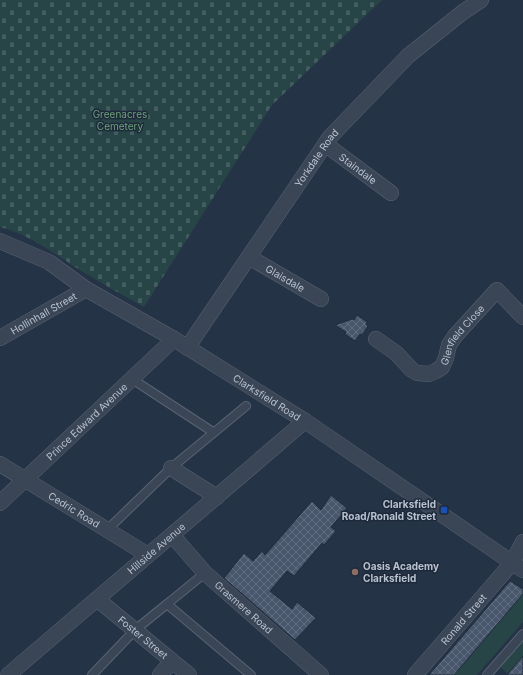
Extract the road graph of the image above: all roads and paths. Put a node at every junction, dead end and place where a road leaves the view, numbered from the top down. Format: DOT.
graph roads {
  1 [pos="482,0"];
  2 [pos="325,144"];
  3 [pos="391,193"];
  4 [pos="0,241"];
  5 [pos="249,257"];
  6 [pos="86,289"];
  7 [pos="321,299"];
  8 [pos="523,317"];
  9 [pos="0,338"];
  10 [pos="174,340"];
  11 [pos="376,340"];
  12 [pos="187,348"];
  13 [pos="132,379"];
  14 [pos="246,406"];
  15 [pos="305,422"];
  16 [pos="213,432"];
  17 [pos="0,464"];
  18 [pos="171,468"];
  19 [pos="25,480"];
  20 [pos="217,497"];
  21 [pos="0,503"];
  22 [pos="107,530"];
  23 [pos="172,535"];
  24 [pos="523,542"];
  25 [pos="148,556"];
  26 [pos="518,567"];
  27 [pos="205,573"];
  28 [pos="97,599"];
  29 [pos="167,604"];
  30 [pos="135,630"];
  31 [pos="523,634"];
  32 [pos="172,661"];
  33 [pos="8,675"];
  34 [pos="92,675"];
  35 [pos="160,675"];
  36 [pos="189,675"];
  37 [pos="251,675"];
  38 [pos="321,675"];
  39 [pos="415,675"];
  40 [pos="487,675"];
  1 -- 2 [label="street, Yorkdale Road"];
  2 -- 3 [label="street, Staindale"];
  2 -- 5 [label="street, Yorkdale Road"];
  4 -- 6 [label="street, Clarksfield Road"];
  5 -- 7 [label="street, Glaisdale"];
  5 -- 12 [label="street, Yorkdale Road"];
  6 -- 9 [label="street, Hollinhall Street"];
  6 -- 10 [label="street, Clarksfield Road"];
  8 -- 11 [label="street, Glenfield Close"];
  10 -- 12 [label="street, Clarksfield Road"];
  10 -- 13 [label="street, Prince Edward Avenue"];
  12 -- 15 [label="street, Clarksfield Road"];
  13 -- 16 [label="lane"];
  13 -- 19 [label="street, Prince Edward Avenue"];
  14 -- 16 [label="lane"];
  15 -- 20 [label="street, Hillside Avenue"];
  15 -- 26 [label="street, Clarksfield Road"];
  16 -- 18 [label="lane"];
  17 -- 19 [label="street, Cedric Road"];
  18 -- 20 [label="street"];
  18 -- 22 [label="lane"];
  19 -- 21 [label="street, Prince Edward Avenue"];
  19 -- 22 [label="street, Cedric Road"];
  20 -- 23 [label="street, Hillside Avenue"];
  22 -- 25 [label="street, Cedric Road"];
  23 -- 25 [label="street, Hillside Avenue"];
  23 -- 27 [label="street, Grasmere Road"];
  24 -- 26 [label="street, Ronald Street"];
  25 -- 28 [label="street, Hillside Avenue"];
  26 -- 39 [label="street, Ronald Street"];
  27 -- 29 [label="lane"];
  27 -- 38 [label="street, Grasmere Road"];
  28 -- 30 [label="street, Foster Street"];
  28 -- 33 [label="street, Hillside Avenue"];
  29 -- 30 [label="lane"];
  29 -- 37 [label="lane"];
  30 -- 32 [label="street, Foster Street"];
  30 -- 34 [label="lane"];
  31 -- 40 [label="lane"];
  32 -- 35 [label="street"];
  32 -- 36 [label="street, Foster Street"];
}
